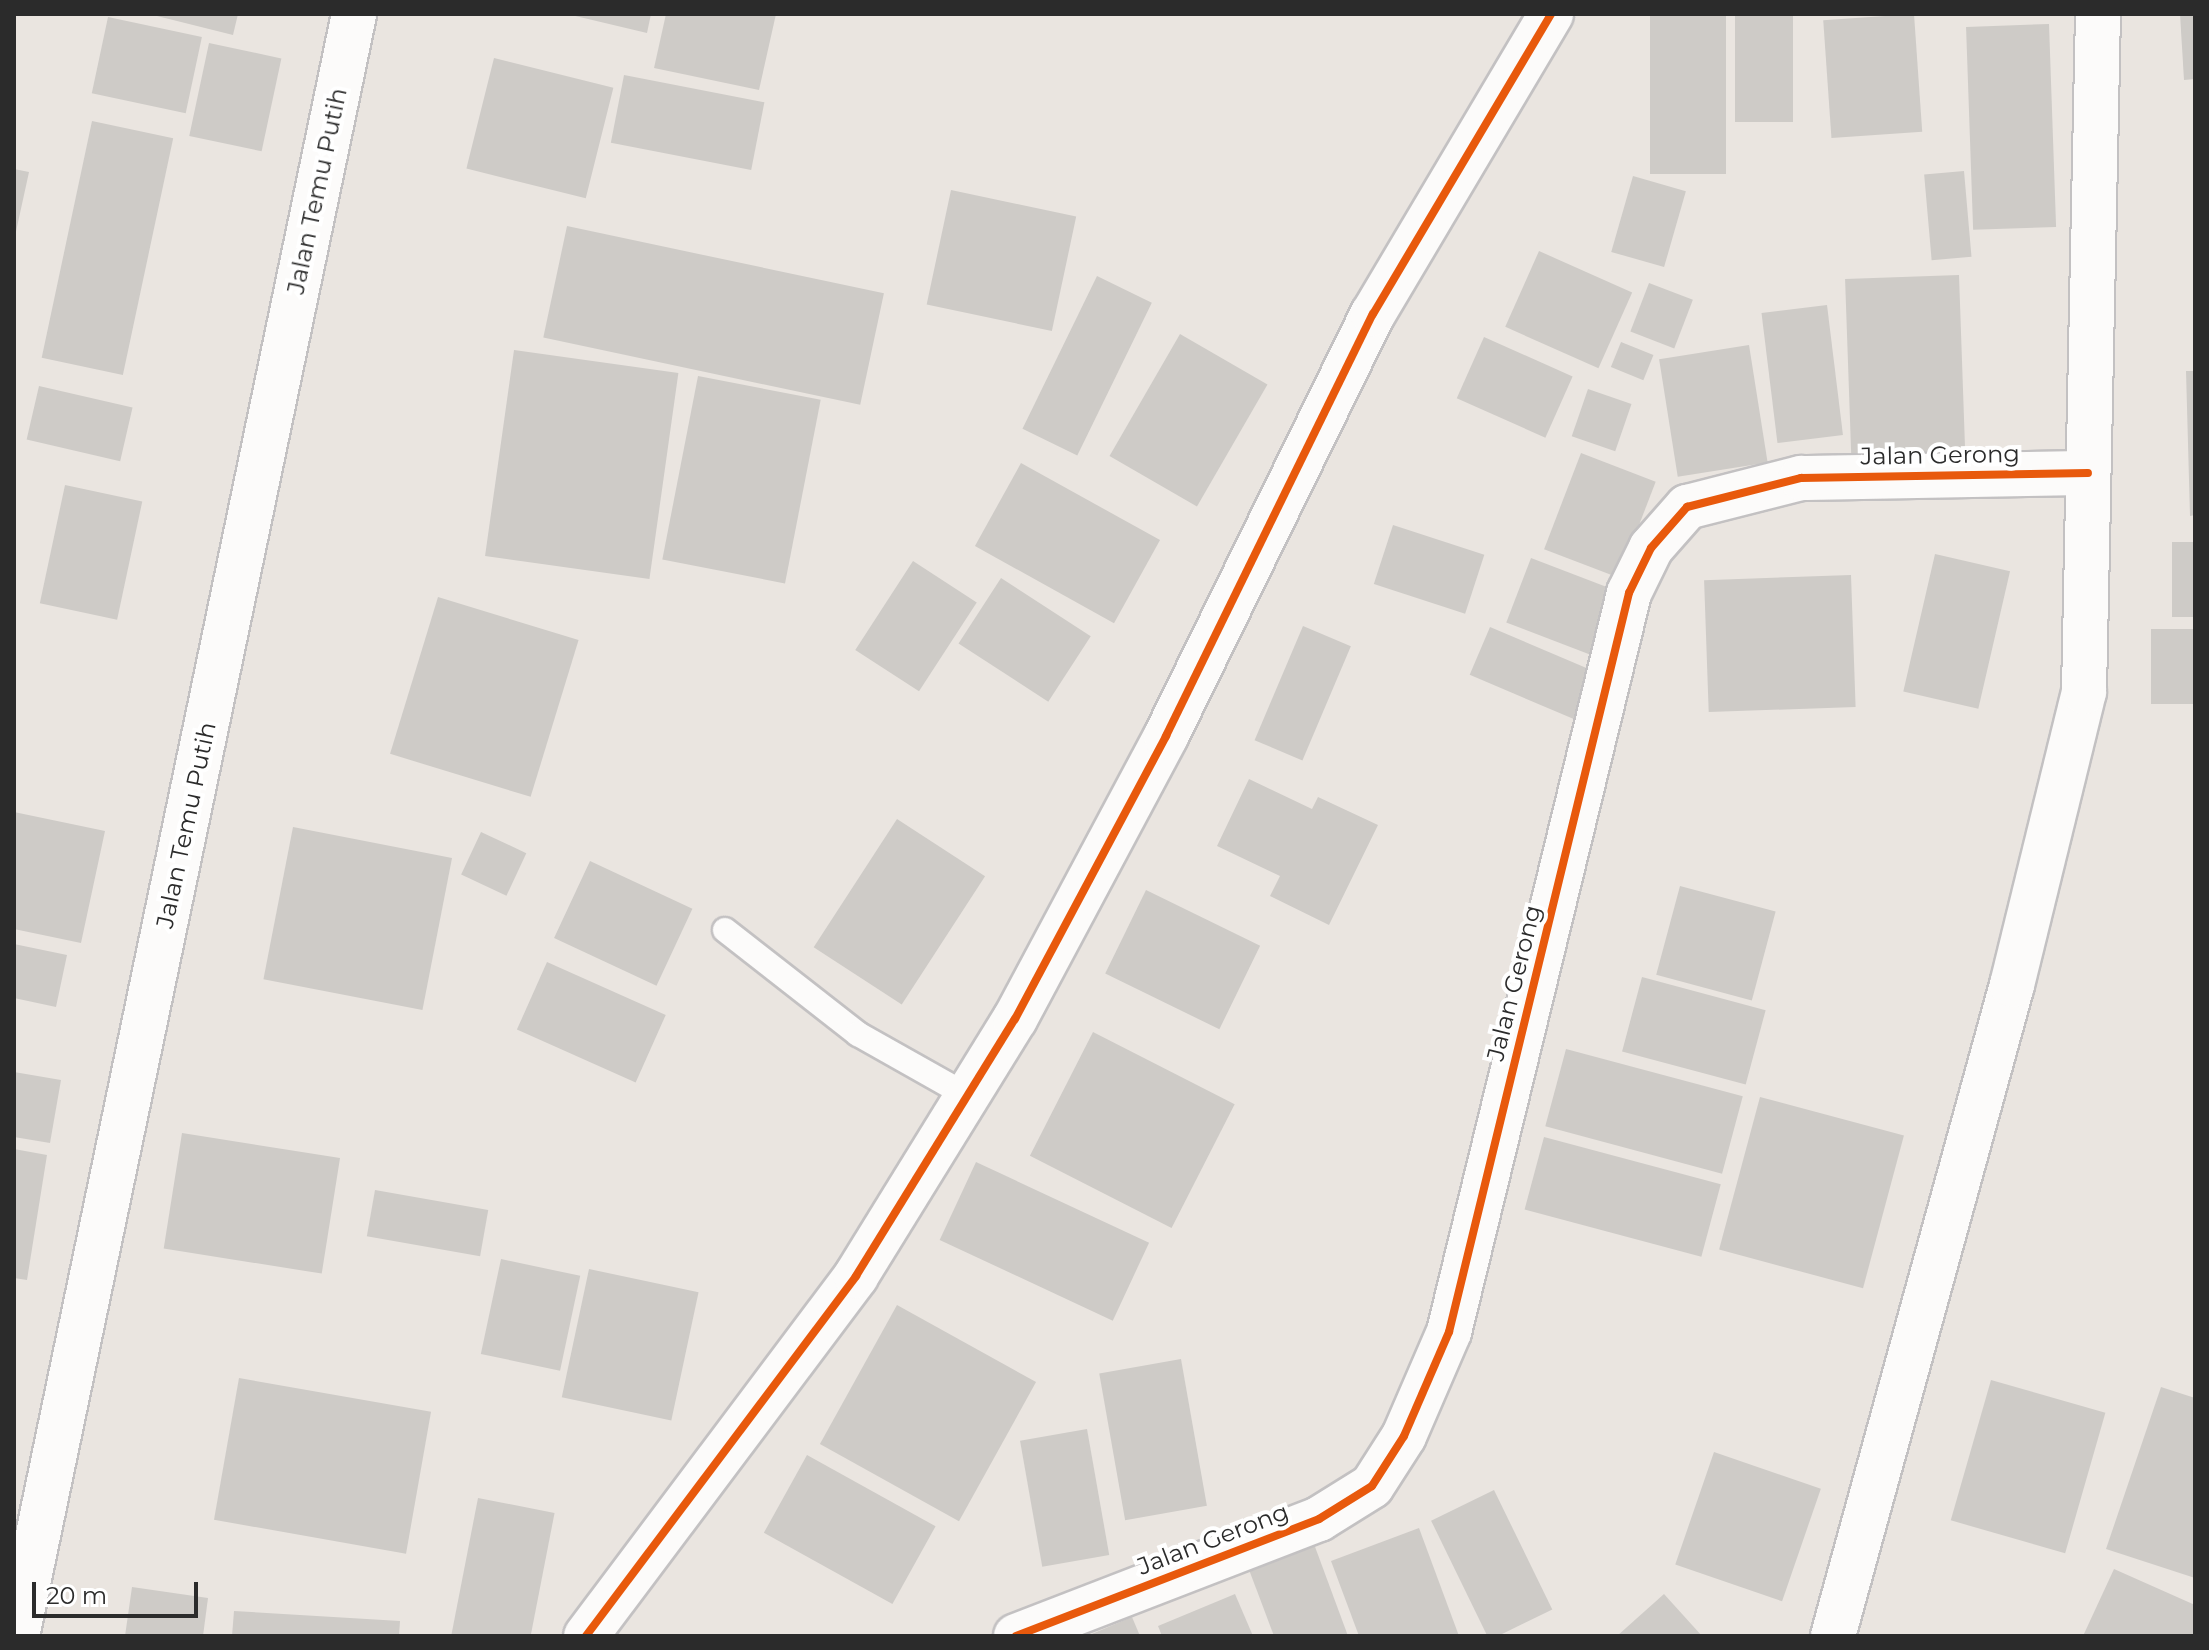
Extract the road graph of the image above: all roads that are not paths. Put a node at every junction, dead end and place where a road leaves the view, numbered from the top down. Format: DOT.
graph roads {
  1 [pos="354,14"];
  2 [pos="1551,14"];
  3 [pos="2098,14"];
  4 [pos="2088,473"];
  5 [pos="725,930"];
  6 [pos="968,1096"];
  7 [pos="17,1636"];
  8 [pos="586,1636"];
  9 [pos="1016,1636"];
  10 [pos="1833,1636"];
  1 -- 7 [label="street, Jalan Temu Putih"];
  2 -- 6 [label="street"];
  3 -- 4 [label="street"];
  4 -- 9 [label="street, Jalan Gerong"];
  4 -- 10 [label="street"];
  5 -- 6 [label="lane"];
  6 -- 8 [label="street"];
}
